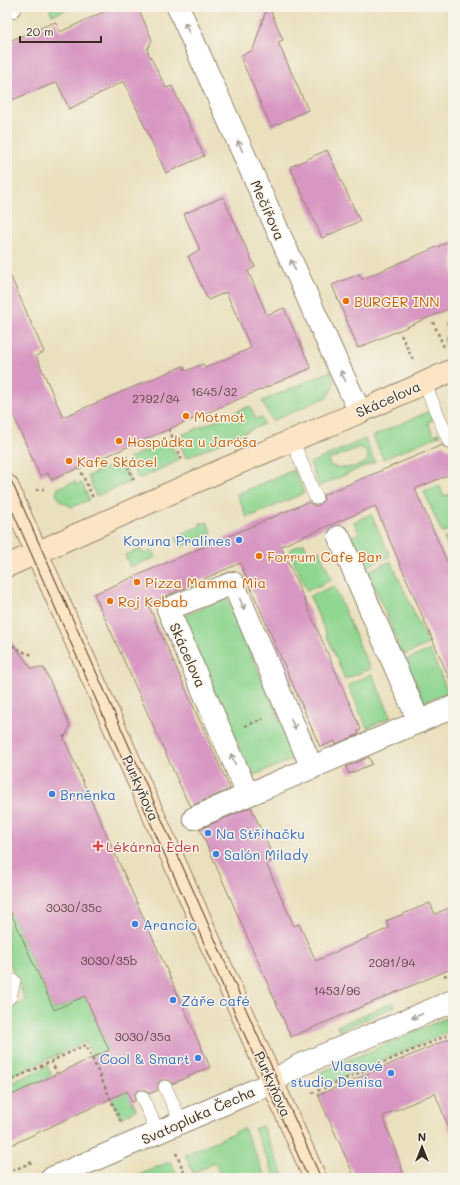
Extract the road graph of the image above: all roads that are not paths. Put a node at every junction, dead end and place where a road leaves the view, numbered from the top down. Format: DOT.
graph roads {
  1 [pos="178,7"];
  2 [pos="453,370"];
  3 [pos="424,383"];
  4 [pos="360,412"];
  5 [pos="292,440"];
  6 [pos="449,441"];
  7 [pos="7,486"];
  8 [pos="316,498"];
  9 [pos="339,537"];
  10 [pos="37,553"];
  11 [pos="7,566"];
  12 [pos="453,707"];
  13 [pos="419,722"];
  14 [pos="312,768"];
  15 [pos="248,795"];
  16 [pos="194,818"];
  17 [pos="14,981"];
  18 [pos="7,998"];
  19 [pos="453,1001"];
  20 [pos="272,1082"];
  21 [pos="165,1087"];
  22 [pos="142,1097"];
  23 [pos="181,1122"];
  24 [pos="158,1132"];
  25 [pos="52,1178"];
  26 [pos="315,1178"];
  4 -- 1 [label="street, Mečířova, one-way"];
  2 -- 3 [label="street, Skácelova"];
  3 -- 4 [label="street, Skácelova"];
  3 -- 6 [label="lane"];
  4 -- 5 [label="street, Skácelova"];
  5 -- 8 [label="lane"];
  5 -- 10 [label="street, Skácelova"];
  7 -- 10 [label="street, Purkyňova"];
  9 -- 13 [label="street"];
  10 -- 11 [label="street, Skácelova"];
  10 -- 20 [label="street, Purkyňova"];
  12 -- 13 [label="street"];
  13 -- 14 [label="street"];
  14 -- 15 [label="street"];
  15 -- 14 [label="street, Skácelova, one-way"];
  15 -- 16 [label="street"];
  17 -- 18 [label="lane"];
  19 -- 20 [label="street, Svatopluka Čecha, one-way"];
  20 -- 23 [label="street, Svatopluka Čecha"];
  20 -- 26 [label="street, Purkyňova"];
  21 -- 23 [label="lane"];
  22 -- 24 [label="lane"];
  23 -- 24 [label="street, Svatopluka Čecha"];
  24 -- 25 [label="street, Svatopluka Čecha"];
}
